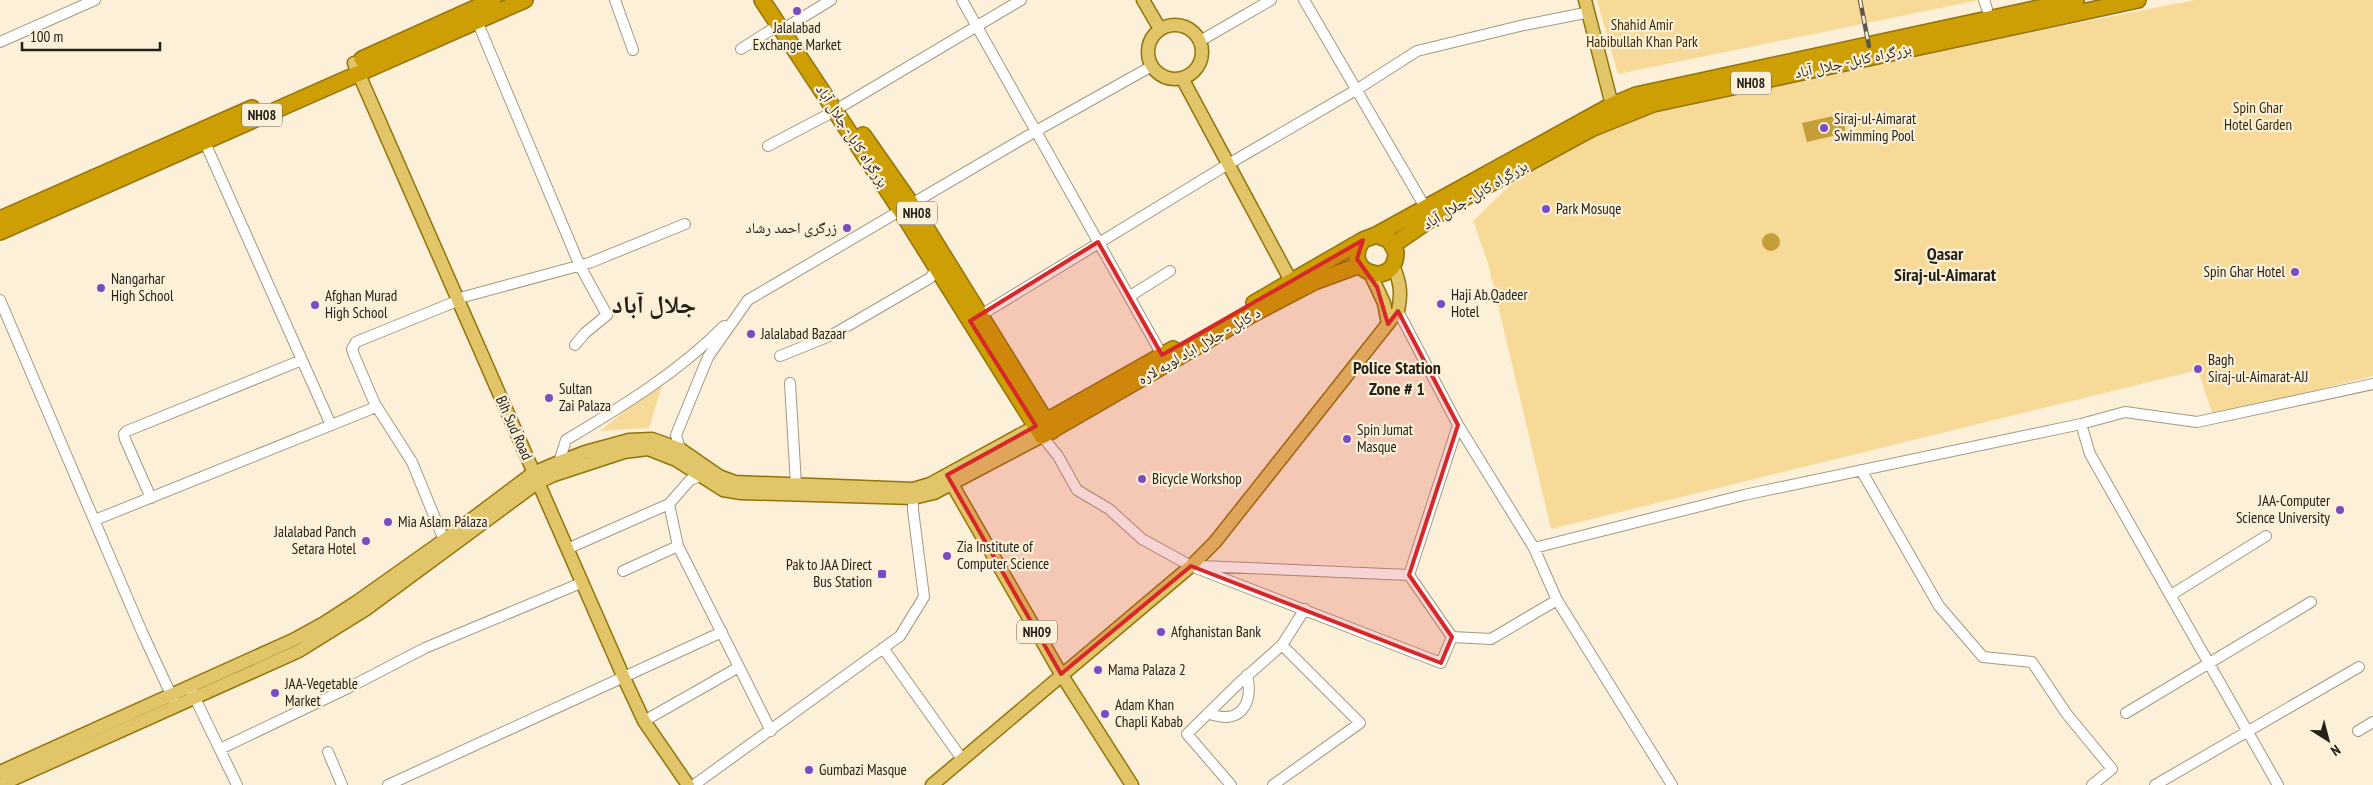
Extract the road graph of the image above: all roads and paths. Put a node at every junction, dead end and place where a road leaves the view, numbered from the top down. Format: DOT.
graph roads {
  1 [pos="95,0"];
  2 [pos="493,0"];
  3 [pos="525,0"];
  4 [pos="615,0"];
  5 [pos="762,0"];
  6 [pos="774,0"];
  7 [pos="831,0"];
  8 [pos="962,0"];
  9 [pos="1021,0"];
  10 [pos="1143,0"];
  11 [pos="1271,0"];
  12 [pos="1304,0"];
  13 [pos="2076,0"];
  14 [pos="2138,0"];
  15 [pos="80,3"];
  16 [pos="2095,4"];
  17 [pos="1586,5"];
  18 [pos="477,21"];
  19 [pos="976,26"];
  20 [pos="782,28"];
  21 [pos="1160,29"];
  22 [pos="1200,41"];
  23 [pos="0,42"];
  24 [pos="741,49"];
  25 [pos="633,50"];
  26 [pos="1152,66"];
  27 [pos="356,68"];
  28 [pos="1182,78"];
  29 [pos="1356,90"];
  30 [pos="1612,105"];
  31 [pos="839,108"];
  32 [pos="1036,131"];
  33 [pos="202,136"];
  34 [pos="768,146"];
  35 [pos="1228,164"];
  36 [pos="1425,207"];
  37 [pos="906,208"];
  38 [pos="0,219"];
  39 [pos="685,224"];
  40 [pos="0,232"];
  41 [pos="1370,238"];
  42 [pos="1098,242"];
  43 [pos="1393,245"];
  44 [pos="1393,265"];
  45 [pos="580,266"];
  46 [pos="937,268"];
  47 [pos="1365,269"];
  48 [pos="1170,271"];
  49 [pos="1291,281"];
  50 [pos="1130,296"];
  51 [pos="456,299"];
  52 [pos="0,300"];
  53 [pos="748,300"];
  54 [pos="1398,311"];
  55 [pos="975,318"];
  56 [pos="1388,324"];
  57 [pos="575,346"];
  58 [pos="1162,355"];
  59 [pos="780,356"];
  60 [pos="302,360"];
  61 [pos="790,383"];
  62 [pos="2373,384"];
  63 [pos="375,404"];
  64 [pos="331,424"];
  65 [pos="1458,424"];
  66 [pos="2081,424"];
  67 [pos="1044,428"];
  68 [pos="678,455"];
  69 [pos="559,462"];
  70 [pos="1861,470"];
  71 [pos="700,476"];
  72 [pos="535,478"];
  73 [pos="950,479"];
  74 [pos="796,485"];
  75 [pos="913,494"];
  76 [pos="151,498"];
  77 [pos="669,504"];
  78 [pos="95,520"];
  79 [pos="2266,536"];
  80 [pos="444,540"];
  81 [pos="678,546"];
  82 [pos="1534,548"];
  83 [pos="567,549"];
  84 [pos="1191,566"];
  85 [pos="623,571"];
  86 [pos="1409,575"];
  87 [pos="582,582"];
  88 [pos="2171,594"];
  89 [pos="1557,600"];
  90 [pos="2311,602"];
  91 [pos="1305,609"];
  92 [pos="722,632"];
  93 [pos="1452,637"];
  94 [pos="1282,645"];
  95 [pos="882,648"];
  96 [pos="2209,662"];
  97 [pos="739,666"];
  98 [pos="2359,667"];
  99 [pos="1061,674"];
  100 [pos="1248,675"];
  101 [pos="624,678"];
  102 [pos="193,693"];
  103 [pos="174,701"];
  104 [pos="1208,713"];
  105 [pos="2126,714"];
  106 [pos="644,722"];
  107 [pos="2373,722"];
  108 [pos="770,731"];
  109 [pos="2248,731"];
  110 [pos="2358,732"];
  111 [pos="220,749"];
  112 [pos="328,752"];
  113 [pos="962,759"];
  114 [pos="0,772"];
  115 [pos="0,785"];
  116 [pos="238,785"];
  117 [pos="342,785"];
  118 [pos="388,785"];
  119 [pos="688,785"];
  120 [pos="694,785"];
  121 [pos="932,785"];
  122 [pos="1132,785"];
  123 [pos="1231,785"];
  124 [pos="1273,785"];
  125 [pos="1672,785"];
  126 [pos="2092,785"];
  127 [pos="2155,785"];
  128 [pos="2278,785"];
  1 -- 15 [label="street"];
  2 -- 27 [label="highway, NH08"];
  3 -- 18 [label="highway, NH08"];
  4 -- 25 [label="street"];
  5 -- 20 [label="highway, بزرگراه کابل- جلال آباد / NH08"];
  6 -- 20 [label="highway, بزرگراه کابل- جلال آباد / NH08"];
  7 -- 20 [label="street"];
  8 -- 19 [label="street"];
  9 -- 19 [label="street"];
  10 -- 21 [label="main road"];
  11 -- 22 [label="street"];
  12 -- 29 [label="street"];
  13 -- 30 [label="highway, بزرگراه کابل- جلال آباد / NH08"];
  14 -- 16 [label="highway, بزرگراه کابل- جلال آباد / NH08"];
  15 -- 23 [label="street"];
  16 -- 43 [label="highway, بزرگراه کابل- جلال آباد / NH08"];
  17 -- 29 [label="street"];
  17 -- 30 [label="main road"];
  18 -- 27 [label="highway, NH08"];
  18 -- 45 [label="street"];
  19 -- 31 [label="street"];
  19 -- 32 [label="street"];
  20 -- 24 [label="street"];
  20 -- 31 [label="highway, بزرگراه کابل- جلال آباد / NH08"];
  21 -- 22 [label="main road"];
  21 -- 26 [label="main road"];
  22 -- 28 [label="main road"];
  26 -- 28 [label="main road"];
  26 -- 32 [label="street"];
  27 -- 33 [label="highway, NH08"];
  27 -- 51 [label="main road, Bih Sud Road"];
  28 -- 35 [label="main road"];
  29 -- 35 [label="street"];
  29 -- 36 [label="street"];
  30 -- 36 [label="highway, بزرگراه کابل- جلال آباد / NH08"];
  31 -- 34 [label="street"];
  31 -- 37 [label="highway, بزرگراه کابل- جلال آباد / NH08"];
  32 -- 37 [label="street"];
  32 -- 42 [label="street"];
  33 -- 38 [label="highway, NH08"];
  33 -- 40 [label="highway, NH08"];
  33 -- 60 [label="street"];
  35 -- 42 [label="street"];
  35 -- 49 [label="main road"];
  36 -- 41 [label="highway, بزرگراه کابل- جلال آباد / NH08"];
  37 -- 46 [label="highway, بزرگراه کابل- جلال آباد / NH08"];
  37 -- 53 [label="street"];
  37 -- 55 [label="highway, بزرگراه کابل- جلال آباد / NH08"];
  39 -- 45 [label="street"];
  41 -- 43 [label="highway"];
  41 -- 47 [label="highway"];
  41 -- 49 [label="highway, بزرگراه کابل- جلال آباد / NH08"];
  42 -- 50 [label="street"];
  42 -- 55 [label="street"];
  43 -- 44 [label="highway"];
  44 -- 47 [label="highway"];
  44 -- 54 [label="main road"];
  45 -- 51 [label="street"];
  45 -- 57 [label="street"];
  46 -- 55 [label="highway, بزرگراه کابل- جلال آباد / NH08"];
  46 -- 59 [label="street"];
  47 -- 56 [label="main road"];
  47 -- 67 [label="highway, د کابل - جلال اباد لویه لاره"];
  48 -- 50 [label="street"];
  49 -- 58 [label="highway, بزرگراه کابل- جلال آباد / NH08"];
  50 -- 58 [label="street"];
  51 -- 63 [label="street"];
  51 -- 72 [label="main road, Bih Sud Road"];
  52 -- 78 [label="street"];
  53 -- 68 [label="street"];
  53 -- 69 [label="street"];
  54 -- 56 [label="main road"];
  54 -- 65 [label="street"];
  55 -- 67 [label="highway, بزرگراه کابل- جلال آباد / NH08"];
  56 -- 84 [label="main road"];
  58 -- 67 [label="highway, بزرگراه کابل- جلال آباد / NH08"];
  60 -- 64 [label="street"];
  60 -- 76 [label="street"];
  61 -- 74 [label="street"];
  62 -- 66 [label="street"];
  63 -- 64 [label="street"];
  63 -- 80 [label="street"];
  64 -- 76 [label="street"];
  65 -- 82 [label="street"];
  65 -- 86 [label="street"];
  66 -- 70 [label="street"];
  66 -- 88 [label="street"];
  67 -- 73 [label="main road"];
  67 -- 84 [label="street"];
  68 -- 69 [label="main road"];
  68 -- 71 [label="main road"];
  68 -- 72 [label="main road"];
  68 -- 74 [label="main road"];
  69 -- 72 [label="main road"];
  70 -- 82 [label="street"];
  70 -- 126 [label="street"];
  71 -- 75 [label="main road"];
  71 -- 77 [label="street"];
  72 -- 80 [label="main road"];
  72 -- 83 [label="main road, Bih Sud Road"];
  72 -- 102 [label="main road"];
  73 -- 75 [label="main road"];
  73 -- 99 [label="main road, NH09"];
  74 -- 75 [label="main road"];
  75 -- 95 [label="street"];
  76 -- 78 [label="street"];
  77 -- 81 [label="street"];
  77 -- 83 [label="street"];
  78 -- 103 [label="street"];
  79 -- 88 [label="street"];
  80 -- 102 [label="main road"];
  81 -- 85 [label="street"];
  81 -- 92 [label="street"];
  82 -- 89 [label="street"];
  83 -- 87 [label="main road, Bih Sud Road"];
  84 -- 86 [label="street"];
  84 -- 91 [label="street"];
  84 -- 99 [label="main road"];
  86 -- 93 [label="street"];
  87 -- 101 [label="main road, Bih Sud Road"];
  87 -- 111 [label="street"];
  88 -- 96 [label="street"];
  89 -- 93 [label="street"];
  89 -- 125 [label="street"];
  90 -- 96 [label="street"];
  91 -- 93 [label="street"];
  91 -- 94 [label="street"];
  92 -- 97 [label="street"];
  92 -- 101 [label="street"];
  94 -- 100 [label="street"];
  94 -- 124 [label="street"];
  95 -- 108 [label="street"];
  95 -- 113 [label="street"];
  96 -- 105 [label="street"];
  96 -- 109 [label="street"];
  97 -- 106 [label="street"];
  97 -- 108 [label="street"];
  98 -- 109 [label="street"];
  99 -- 113 [label="main road"];
  99 -- 122 [label="main road, NH09"];
  100 -- 104 [label="street"];
  100 -- 104 [label="street"];
  101 -- 106 [label="main road, Bih Sud Road"];
  101 -- 118 [label="street"];
  102 -- 103 [label="main road"];
  102 -- 111 [label="street"];
  103 -- 114 [label="main road"];
  103 -- 115 [label="main road"];
  104 -- 123 [label="street"];
  106 -- 119 [label="main road, Bih Sud Road"];
  107 -- 110 [label="street"];
  108 -- 120 [label="street"];
  109 -- 127 [label="street"];
  109 -- 128 [label="street"];
  111 -- 116 [label="street"];
  112 -- 117 [label="street"];
  113 -- 121 [label="main road"];
}
